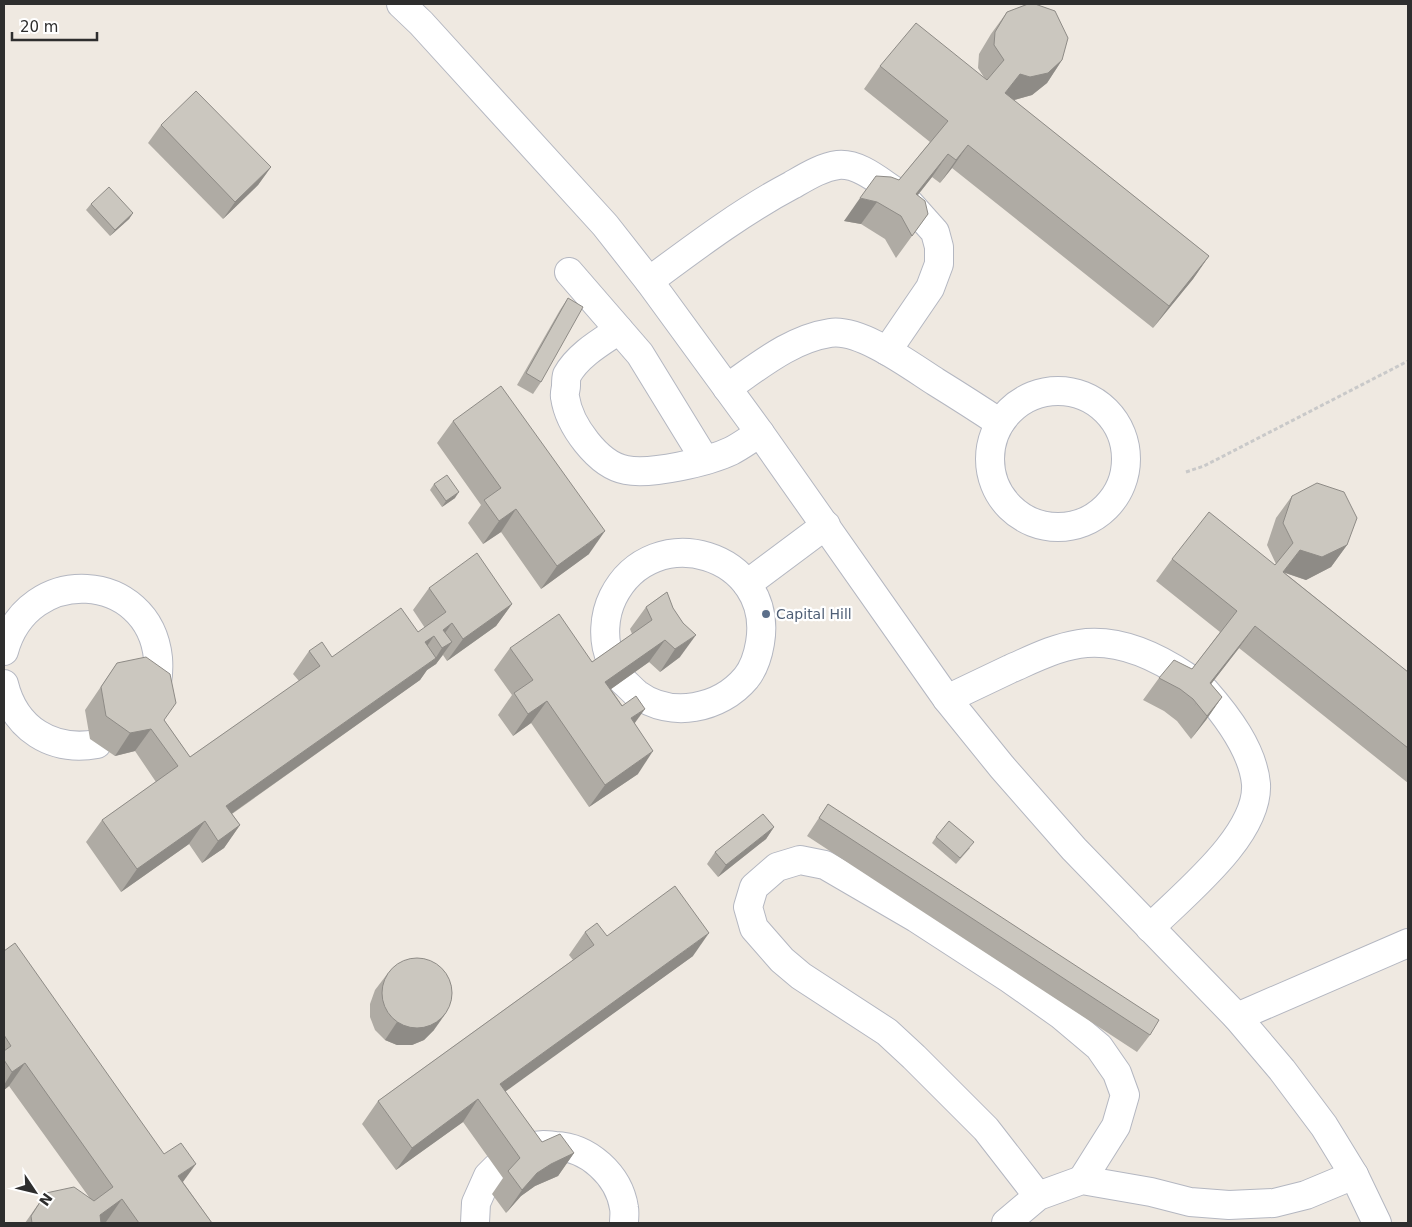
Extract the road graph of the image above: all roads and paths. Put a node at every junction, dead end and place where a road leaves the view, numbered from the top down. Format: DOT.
graph roads {
  1 [pos="402,4"];
  2 [pos="569,272"];
  3 [pos="649,281"];
  4 [pos="619,330"];
  5 [pos="887,351"];
  6 [pos="1408,361"];
  7 [pos="727,388"];
  8 [pos="1000,423"];
  9 [pos="760,432"];
  10 [pos="705,460"];
  11 [pos="1186,472"];
  12 [pos="826,525"];
  13 [pos="747,584"];
  14 [pos="5,642"];
  15 [pos="4,684"];
  16 [pos="153,696"];
  17 [pos="947,698"];
  18 [pos="97,744"];
  19 [pos="1150,928"];
  20 [pos="1408,943"];
  21 [pos="1236,1017"];
  22 [pos="1354,1175"];
  23 [pos="1082,1180"];
  24 [pos="1038,1196"];
  25 [pos="475,1223"];
  26 [pos="624,1223"];
  27 [pos="1006,1223"];
  28 [pos="1377,1223"];
  1 -- 3 [label="lane"];
  2 -- 4 [label="lane"];
  3 -- 5 [label="lane"];
  3 -- 7 [label="lane"];
  4 -- 10 [label="lane"];
  4 -- 10 [label="lane"];
  5 -- 7 [label="lane"];
  5 -- 8 [label="lane"];
  6 -- 11 [label="path"];
  7 -- 9 [label="lane"];
  8 -- 8 [label="lane"];
  9 -- 10 [label="lane"];
  9 -- 12 [label="lane"];
  12 -- 13 [label="lane"];
  12 -- 17 [label="lane"];
  13 -- 13 [label="lane"];
  14 -- 16 [label="lane"];
  15 -- 18 [label="lane"];
  17 -- 19 [label="lane"];
  17 -- 19 [label="lane"];
  19 -- 21 [label="lane"];
  20 -- 21 [label="lane"];
  21 -- 22 [label="lane"];
  22 -- 23 [label="lane"];
  22 -- 28 [label="lane"];
  23 -- 24 [label="lane"];
  23 -- 24 [label="lane"];
  24 -- 27 [label="lane"];
  25 -- 26 [label="lane"];
}
